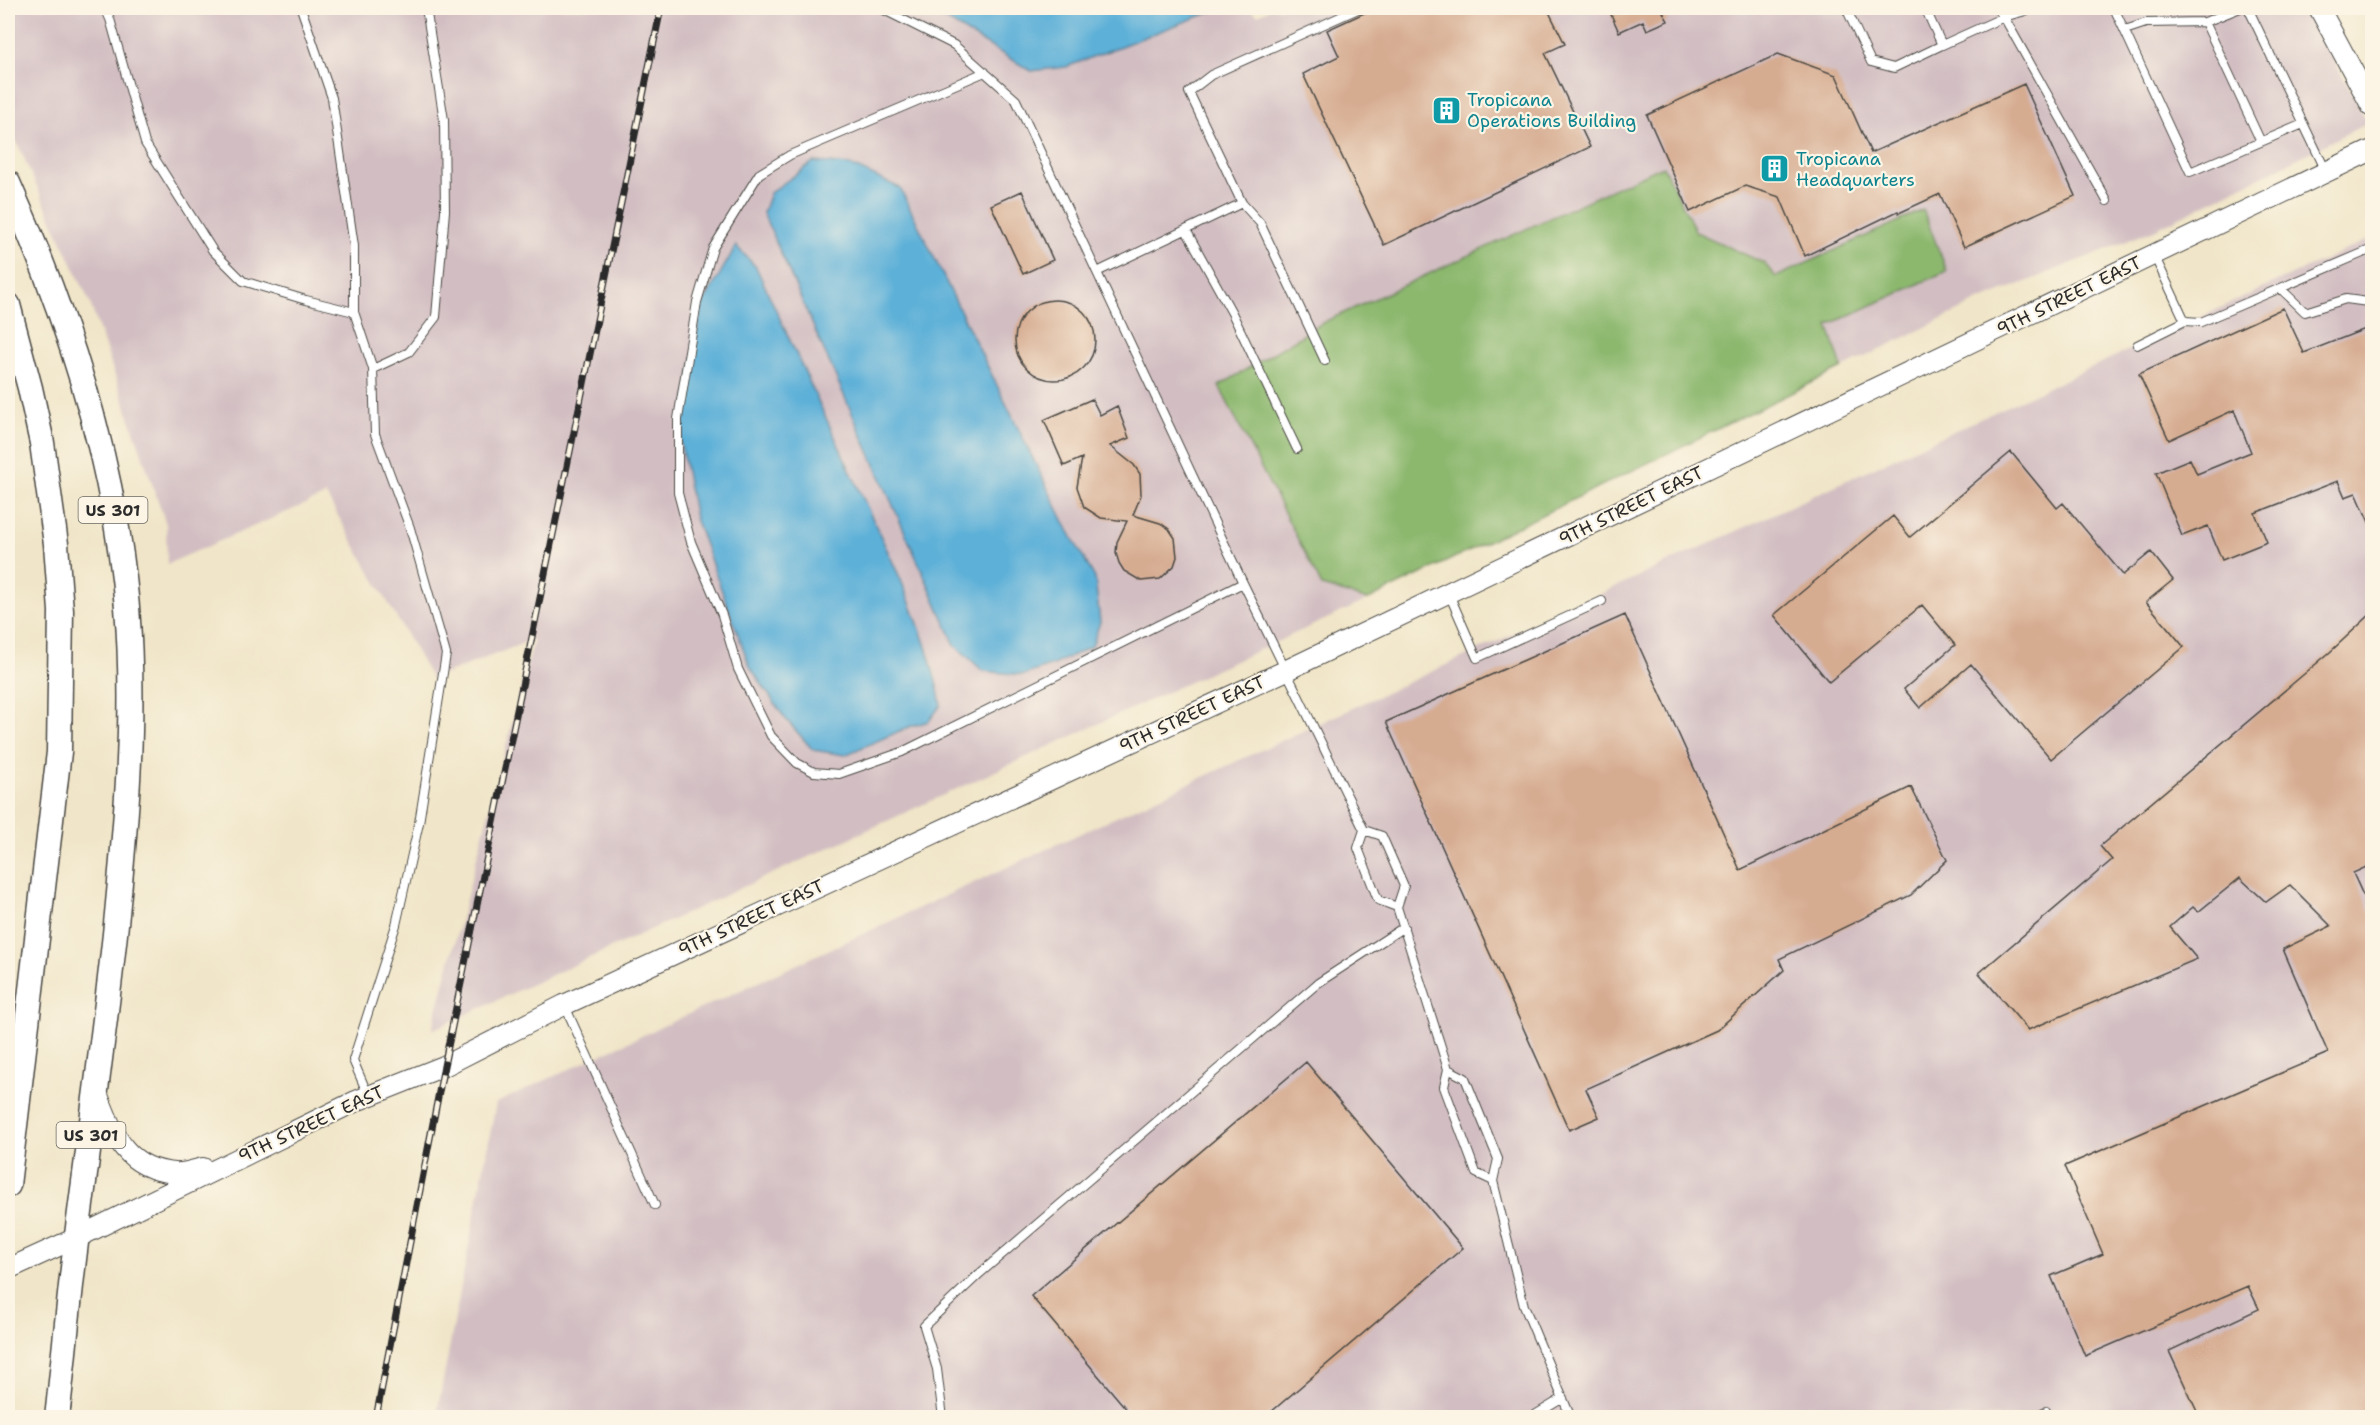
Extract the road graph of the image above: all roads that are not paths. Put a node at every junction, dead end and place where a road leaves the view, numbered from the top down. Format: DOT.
graph roads {
  1 [pos="105,8"];
  2 [pos="301,8"];
  3 [pos="426,8"];
  4 [pos="880,8"];
  5 [pos="1360,8"];
  6 [pos="1846,8"];
  7 [pos="1925,8"];
  8 [pos="1997,8"];
  9 [pos="2036,8"];
  10 [pos="2115,8"];
  11 [pos="2240,8"];
  12 [pos="2248,8"];
  13 [pos="2319,8"];
  14 [pos="2004,17"];
  15 [pos="2205,22"];
  16 [pos="2125,30"];
  17 [pos="1942,45"];
  18 [pos="985,72"];
  19 [pos="2373,107"];
  20 [pos="2304,124"];
  21 [pos="2261,142"];
  22 [pos="2373,150"];
  23 [pos="2326,172"];
  24 [pos="8,183"];
  25 [pos="2107,201"];
  26 [pos="1242,203"];
  27 [pos="1186,230"];
  28 [pos="2373,249"];
  29 [pos="2154,255"];
  30 [pos="1097,272"];
  31 [pos="2281,289"];
  32 [pos="2373,300"];
  33 [pos="8,305"];
  34 [pos="354,312"];
  35 [pos="2185,321"];
  36 [pos="2137,345"];
  37 [pos="1325,361"];
  38 [pos="373,369"];
  39 [pos="1298,449"];
  40 [pos="1243,583"];
  41 [pos="1448,593"];
  42 [pos="1602,600"];
  43 [pos="1287,670"];
  44 [pos="1364,830"];
  45 [pos="1397,907"];
  46 [pos="1404,927"];
  47 [pos="564,1005"];
  48 [pos="1448,1069"];
  49 [pos="97,1093"];
  50 [pos="368,1095"];
  51 [pos="234,1160"];
  52 [pos="1493,1181"];
  53 [pos="8,1185"];
  54 [pos="655,1205"];
  55 [pos="76,1238"];
  56 [pos="8,1269"];
  57 [pos="1563,1398"];
  58 [pos="2046,1411"];
  59 [pos="57,1418"];
  60 [pos="943,1418"];
  61 [pos="1530,1418"];
  62 [pos="1571,1418"];
  63 [pos="2032,1418"];
  1 -- 34 [label="lane"];
  2 -- 34 [label="lane"];
  3 -- 38 [label="lane"];
  4 -- 18 [label="lane"];
  5 -- 26 [label="lane"];
  6 -- 17 [label="lane"];
  7 -- 17 [label="lane"];
  8 -- 14 [label="lane"];
  9 -- 14 [label="lane"];
  10 -- 16 [label="lane"];
  11 -- 15 [label="lane"];
  12 -- 20 [label="lane"];
  13 -- 19 [label="street"];
  14 -- 17 [label="lane"];
  14 -- 25 [label="lane"];
  15 -- 16 [label="lane"];
  15 -- 21 [label="lane"];
  16 -- 21 [label="lane"];
  18 -- 30 [label="lane"];
  18 -- 40 [label="lane"];
  20 -- 21 [label="lane"];
  20 -- 23 [label="lane"];
  22 -- 23 [label="street, 9TH STREET EAST"];
  23 -- 29 [label="street, 9TH STREET EAST"];
  24 -- 49 [label="main road, US 301"];
  26 -- 27 [label="lane"];
  26 -- 37 [label="lane"];
  27 -- 30 [label="lane"];
  27 -- 39 [label="lane"];
  28 -- 31 [label="lane"];
  29 -- 35 [label="lane"];
  29 -- 41 [label="street, 9TH STREET EAST"];
  30 -- 40 [label="lane"];
  31 -- 32 [label="lane"];
  31 -- 35 [label="lane"];
  33 -- 53 [label="main road, US 301"];
  34 -- 38 [label="lane"];
  35 -- 36 [label="lane"];
  38 -- 50 [label="lane"];
  40 -- 43 [label="lane"];
  41 -- 42 [label="lane"];
  41 -- 43 [label="street, 9TH STREET EAST"];
  43 -- 44 [label="lane"];
  43 -- 47 [label="street, 9TH STREET EAST"];
  44 -- 45 [label="lane"];
  44 -- 45 [label="lane"];
  45 -- 46 [label="lane"];
  46 -- 48 [label="lane"];
  46 -- 60 [label="lane"];
  47 -- 50 [label="street, 9TH STREET EAST"];
  47 -- 54 [label="lane"];
  48 -- 52 [label="lane"];
  48 -- 52 [label="lane"];
  49 -- 51 [label="street"];
  49 -- 55 [label="main road, US 301"];
  50 -- 51 [label="street, 9TH STREET EAST"];
  51 -- 55 [label="street, 9TH STREET EAST"];
  52 -- 57 [label="lane"];
  55 -- 56 [label="street, 9TH STREET EAST"];
  55 -- 59 [label="main road, US 301"];
  57 -- 61 [label="lane"];
  57 -- 62 [label="lane"];
  58 -- 63 [label="lane"];
}
